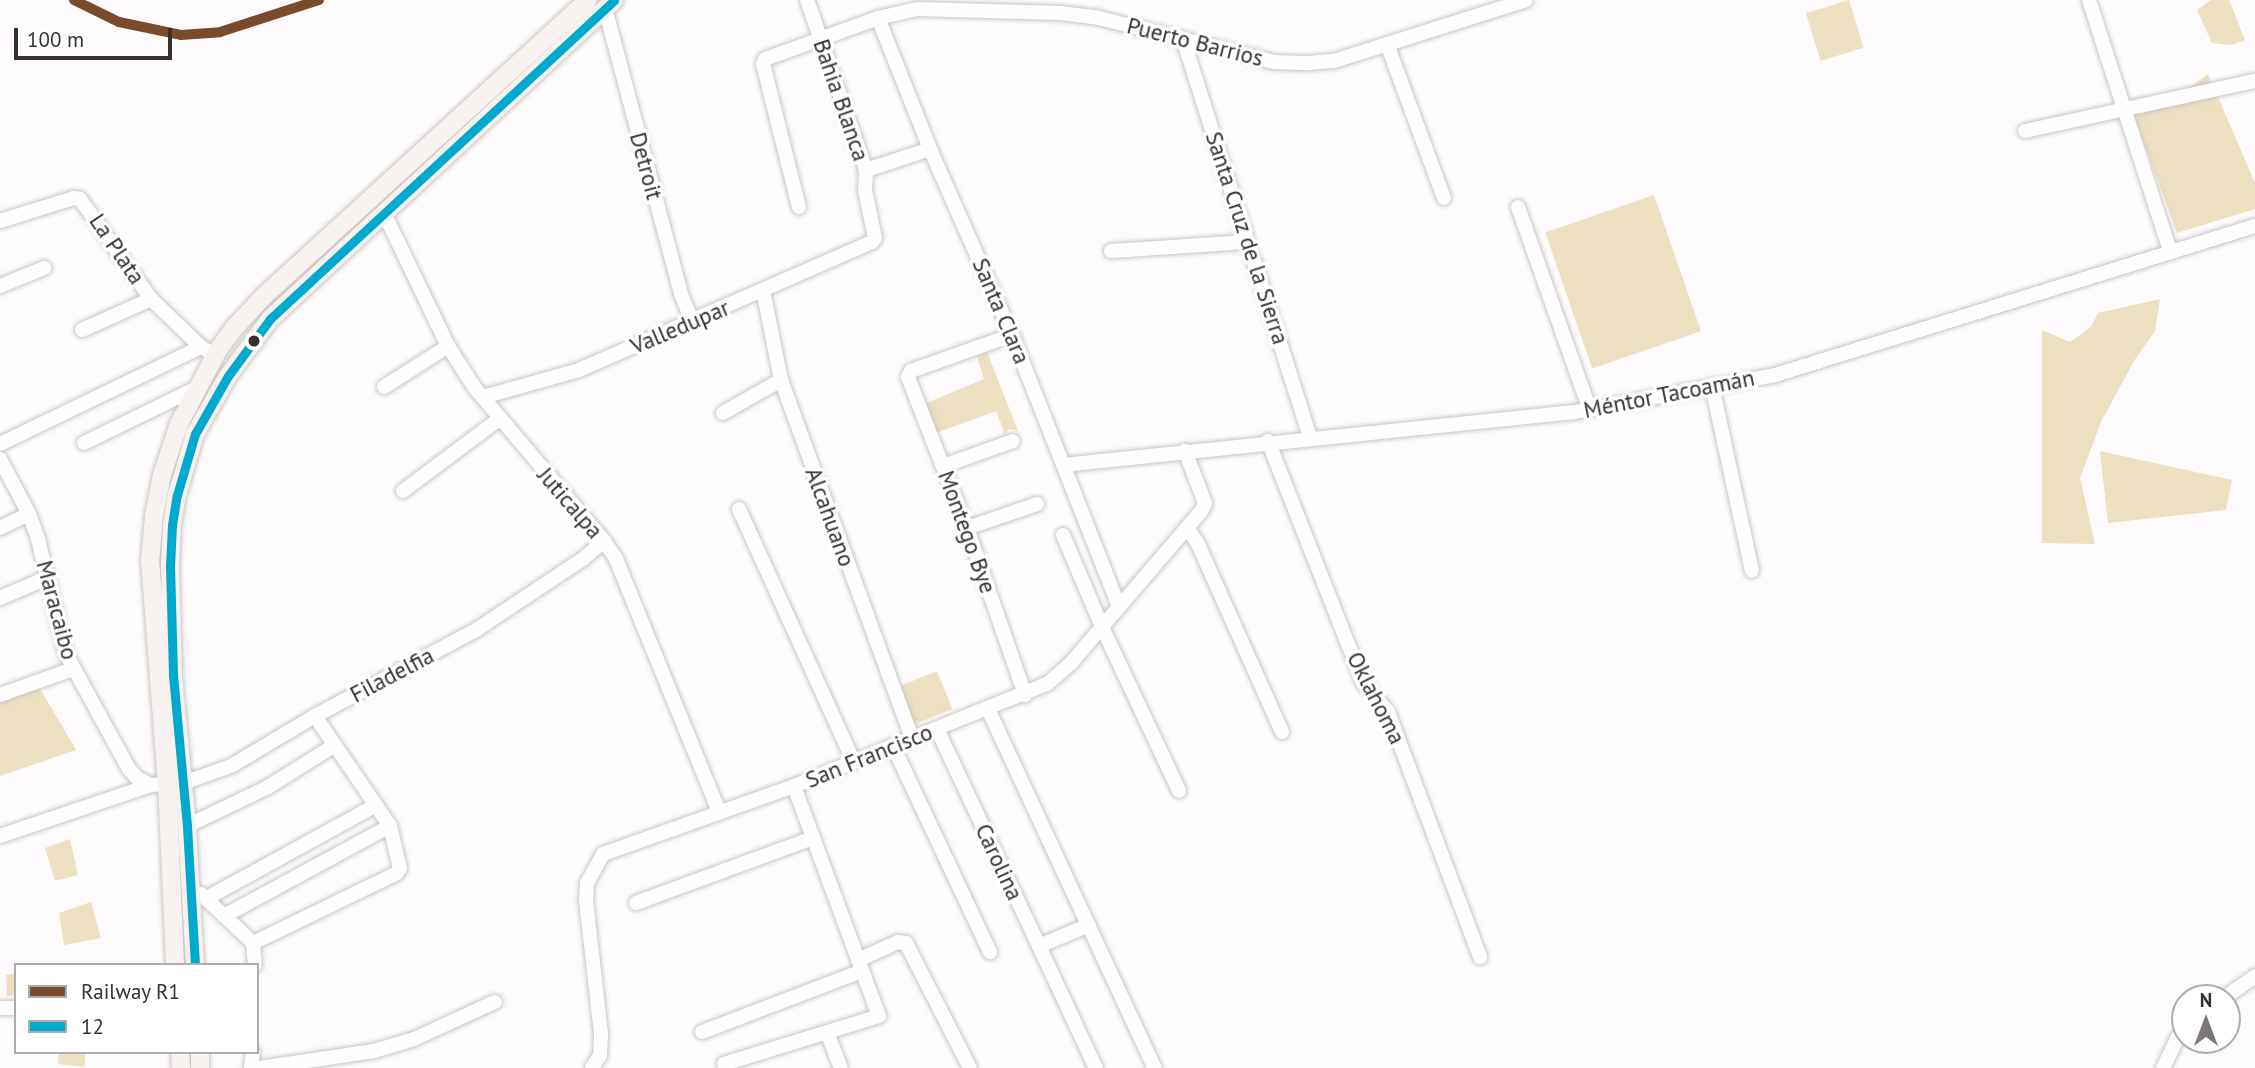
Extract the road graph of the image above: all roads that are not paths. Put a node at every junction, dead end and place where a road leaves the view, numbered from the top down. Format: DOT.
graph roads {
  1 [pos="807,0"];
  2 [pos="1526,0"];
  3 [pos="2090,0"];
  4 [pos="583,4"];
  5 [pos="609,4"];
  6 [pos="915,4"];
  7 [pos="1059,6"];
  8 [pos="878,18"];
  9 [pos="819,38"];
  10 [pos="1183,39"];
  11 [pos="1387,44"];
  12 [pos="2255,81"];
  13 [pos="2124,108"];
  14 [pos="2025,131"];
  15 [pos="930,149"];
  16 [pos="866,170"];
  17 [pos="1444,198"];
  18 [pos="799,207"];
  19 [pos="1518,207"];
  20 [pos="384,213"];
  21 [pos="0,220"];
  22 [pos="2255,226"];
  23 [pos="872,242"];
  24 [pos="1248,242"];
  25 [pos="1111,251"];
  26 [pos="2170,251"];
  27 [pos="44,268"];
  28 [pos="1,282"];
  29 [pos="763,290"];
  30 [pos="151,299"];
  31 [pos="692,321"];
  32 [pos="82,330"];
  33 [pos="1012,335"];
  34 [pos="448,346"];
  35 [pos="208,351"];
  36 [pos="781,380"];
  37 [pos="1712,386"];
  38 [pos="384,387"];
  39 [pos="197,388"];
  40 [pos="483,397"];
  41 [pos="1590,410"];
  42 [pos="723,413"];
  43 [pos="498,420"];
  44 [pos="1310,438"];
  45 [pos="1013,441"];
  46 [pos="1268,441"];
  47 [pos="84,443"];
  48 [pos="0,444"];
  49 [pos="1185,451"];
  50 [pos="0,459"];
  51 [pos="1063,465"];
  52 [pos="943,466"];
  53 [pos="403,491"];
  54 [pos="1037,503"];
  55 [pos="739,509"];
  56 [pos="29,514"];
  57 [pos="0,528"];
  58 [pos="967,528"];
  59 [pos="1187,528"];
  60 [pos="1063,535"];
  61 [pos="604,541"];
  62 [pos="1752,571"];
  63 [pos="47,578"];
  64 [pos="0,598"];
  65 [pos="1119,606"];
  66 [pos="1102,627"];
  67 [pos="73,669"];
  68 [pos="0,695"];
  69 [pos="1025,695"];
  70 [pos="988,709"];
  71 [pos="315,716"];
  72 [pos="937,729"];
  73 [pos="1282,732"];
  74 [pos="912,738"];
  75 [pos="335,745"];
  76 [pos="893,746"];
  77 [pos="854,762"];
  78 [pos="167,784"];
  79 [pos="794,786"];
  80 [pos="1179,791"];
  81 [pos="376,805"];
  82 [pos="719,812"];
  83 [pos="390,825"];
  84 [pos="187,826"];
  85 [pos="0,836"];
  86 [pos="813,838"];
  87 [pos="190,884"];
  88 [pos="207,898"];
  89 [pos="636,903"];
  90 [pos="224,916"];
  91 [pos="1089,925"];
  92 [pos="253,943"];
  93 [pos="1039,946"];
  94 [pos="990,952"];
  95 [pos="1480,957"];
  96 [pos="175,963"];
  97 [pos="195,963"];
  98 [pos="255,963"];
  99 [pos="860,965"];
  100 [pos="495,1002"];
  101 [pos="702,1031"];
  102 [pos="827,1032"];
  103 [pos="2171,1051"];
  104 [pos="724,1064"];
  105 [pos="260,1068"];
  106 [pos="592,1068"];
  107 [pos="841,1068"];
  108 [pos="970,1068"];
  109 [pos="1096,1068"];
  110 [pos="1156,1068"];
  111 [pos="2163,1068"];
  1 -- 9 [label="street, Bahia Blanca"];
  2 -- 11 [label="street, Puerto Barrios"];
  3 -- 13 [label="street"];
  4 -- 35 [label="main road"];
  5 -- 20 [label="main road"];
  5 -- 31 [label="street, Detroit"];
  6 -- 7 [label="street, Puerto Barrios"];
  6 -- 8 [label="street, Puerto Barrios"];
  7 -- 10 [label="street, Puerto Barrios"];
  8 -- 9 [label="street, Puerto Barrios"];
  8 -- 15 [label="street, Santa Clara"];
  9 -- 16 [label="street, Bahia Blanca"];
  9 -- 18 [label="street, Puerto Barrios"];
  10 -- 11 [label="street, Puerto Barrios"];
  10 -- 24 [label="street, Santa Cruz de la Sierra"];
  11 -- 17 [label="street"];
  12 -- 13 [label="street"];
  13 -- 14 [label="street"];
  13 -- 26 [label="street"];
  15 -- 16 [label="street"];
  15 -- 33 [label="street, Santa Clara"];
  16 -- 23 [label="street, Bahia Blanca"];
  19 -- 41 [label="street"];
  20 -- 34 [label="street, Juticalpa"];
  20 -- 78 [label="main road"];
  21 -- 30 [label="street, La Plata"];
  22 -- 26 [label="street, Méntor Tacoamán"];
  23 -- 29 [label="street, Valledupar"];
  24 -- 25 [label="street"];
  24 -- 44 [label="street, Santa Cruz de la Sierra"];
  26 -- 37 [label="street, Méntor Tacoamán"];
  27 -- 28 [label="street"];
  29 -- 31 [label="street, Valledupar"];
  29 -- 36 [label="street, Alcahuano"];
  30 -- 32 [label="street"];
  30 -- 35 [label="street, La Plata"];
  31 -- 40 [label="street, Valledupar"];
  33 -- 51 [label="street, Santa Clara"];
  33 -- 52 [label="street, Montego Bye"];
  34 -- 38 [label="street"];
  34 -- 40 [label="street, Juticalpa"];
  35 -- 39 [label="main road"];
  35 -- 48 [label="street"];
  36 -- 42 [label="street"];
  36 -- 74 [label="street, Alcahuano"];
  37 -- 41 [label="street, Méntor Tacoamán"];
  37 -- 62 [label="street"];
  39 -- 47 [label="street"];
  39 -- 78 [label="main road"];
  40 -- 43 [label="street, Juticalpa"];
  41 -- 44 [label="street, Méntor Tacoamán"];
  43 -- 53 [label="street"];
  43 -- 61 [label="street, Juticalpa"];
  44 -- 46 [label="street, Méntor Tacoamán"];
  45 -- 52 [label="street"];
  46 -- 49 [label="street, Méntor Tacoamán"];
  46 -- 95 [label="street, Oklahoma"];
  49 -- 51 [label="street, Méntor Tacoamán"];
  49 -- 59 [label="street, San Francisco"];
  50 -- 56 [label="street, Maracaibo"];
  51 -- 65 [label="street, Santa Clara"];
  52 -- 58 [label="street, Montego Bye"];
  54 -- 58 [label="street"];
  55 -- 77 [label="street"];
  56 -- 57 [label="street"];
  56 -- 63 [label="street, Maracaibo"];
  58 -- 69 [label="street, Montego Bye"];
  59 -- 65 [label="street, San Francisco"];
  59 -- 73 [label="street"];
  60 -- 66 [label="street"];
  61 -- 71 [label="street, Filadelfia"];
  61 -- 82 [label="street, Juticalpa"];
  63 -- 64 [label="street"];
  63 -- 67 [label="street, Maracaibo"];
  65 -- 66 [label="street, San Francisco"];
  66 -- 69 [label="street, San Francisco"];
  66 -- 80 [label="street"];
  67 -- 68 [label="street"];
  67 -- 78 [label="street, Maracaibo"];
  69 -- 70 [label="street, San Francisco"];
  70 -- 72 [label="street, San Francisco"];
  70 -- 91 [label="street"];
  71 -- 75 [label="street"];
  71 -- 78 [label="street, Filadelfia"];
  72 -- 74 [label="street, San Francisco"];
  72 -- 93 [label="street, Carolina"];
  74 -- 76 [label="street, San Francisco"];
  75 -- 81 [label="street"];
  75 -- 84 [label="street"];
  76 -- 77 [label="street, San Francisco"];
  76 -- 94 [label="street"];
  77 -- 79 [label="street, San Francisco"];
  78 -- 84 [label="main road"];
  78 -- 85 [label="street, Filadelfia"];
  78 -- 96 [label="main road"];
  79 -- 82 [label="street, San Francisco"];
  79 -- 86 [label="street"];
  81 -- 83 [label="street"];
  81 -- 88 [label="street"];
  82 -- 106 [label="street, San Francisco"];
  83 -- 90 [label="street"];
  83 -- 92 [label="street"];
  84 -- 87 [label="main road"];
  86 -- 89 [label="street"];
  86 -- 99 [label="street"];
  87 -- 88 [label="street"];
  87 -- 97 [label="main road"];
  88 -- 90 [label="street"];
  90 -- 92 [label="street"];
  91 -- 93 [label="street"];
  91 -- 110 [label="street"];
  92 -- 98 [label="street"];
  93 -- 109 [label="street, Carolina"];
  99 -- 101 [label="street"];
  99 -- 102 [label="street"];
  99 -- 108 [label="street"];
  100 -- 105 [label="street"];
  102 -- 104 [label="street"];
  102 -- 107 [label="street"];
  103 -- 111 [label="street"];
}
